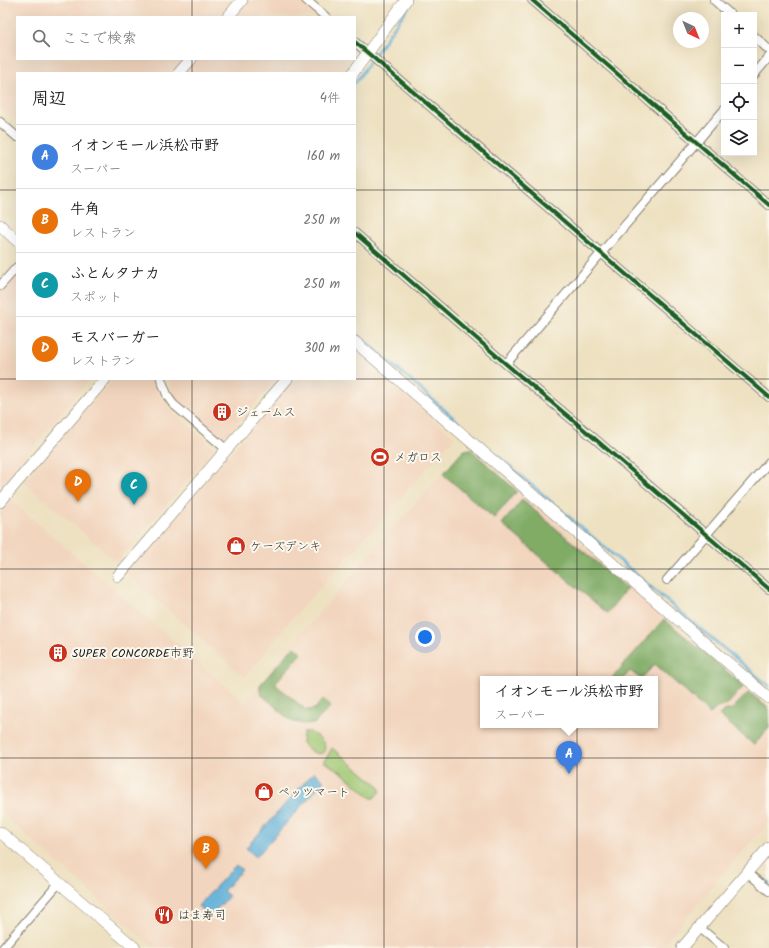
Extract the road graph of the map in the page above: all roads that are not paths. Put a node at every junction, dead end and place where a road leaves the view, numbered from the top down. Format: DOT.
graph roads {
  1 [pos="242,0"];
  2 [pos="306,0"];
  3 [pos="406,0"];
  4 [pos="532,0"];
  5 [pos="714,0"];
  6 [pos="728,12"];
  7 [pos="229,16"];
  8 [pos="325,16"];
  9 [pos="757,39"];
  10 [pos="356,43"];
  11 [pos="769,50"];
  12 [pos="368,52"];
  13 [pos="769,57"];
  14 [pos="190,60"];
  15 [pos="757,71"];
  16 [pos="180,72"];
  17 [pos="354,72"];
  18 [pos="721,114"];
  19 [pos="0,122"];
  20 [pos="16,136"];
  21 [pos="696,143"];
  22 [pos="769,205"];
  23 [pos="0,225"];
  24 [pos="356,234"];
  25 [pos="16,239"];
  26 [pos="601,253"];
  27 [pos="16,268"];
  28 [pos="0,286"];
  29 [pos="356,343"];
  30 [pos="506,364"];
  31 [pos="104,380"];
  32 [pos="161,380"];
  33 [pos="286,380"];
  34 [pos="769,397"];
  35 [pos="226,449"];
  36 [pos="769,462"];
  37 [pos="0,502"];
  38 [pos="705,535"];
  39 [pos="118,576"];
  40 [pos="667,580"];
  41 [pos="769,590"];
  42 [pos="769,698"];
  43 [pos="0,832"];
  44 [pos="769,847"];
  45 [pos="747,872"];
  46 [pos="59,884"];
  47 [pos="769,891"];
  48 [pos="700,928"];
  49 [pos="3,948"];
  50 [pos="135,948"];
  51 [pos="682,948"];
  52 [pos="724,948"];
  1 -- 7 [label="street"];
  2 -- 8 [label="street"];
  3 -- 12 [label="street"];
  4 -- 21 [label="street"];
  5 -- 6 [label="street"];
  9 -- 11 [label="street"];
  10 -- 12 [label="street"];
  12 -- 17 [label="street"];
  12 -- 26 [label="street"];
  13 -- 15 [label="street"];
  14 -- 16 [label="street"];
  18 -- 21 [label="street"];
  19 -- 20 [label="street"];
  21 -- 22 [label="street"];
  21 -- 26 [label="street"];
  23 -- 25 [label="street"];
  24 -- 30 [label="street"];
  26 -- 30 [label="street"];
  26 -- 34 [label="street"];
  27 -- 28 [label="street"];
  29 -- 42 [label="street"];
  30 -- 38 [label="street"];
  31 -- 37 [label="street"];
  32 -- 35 [label="street"];
  33 -- 35 [label="street"];
  35 -- 39 [label="street"];
  36 -- 38 [label="street"];
  38 -- 40 [label="street"];
  38 -- 41 [label="street"];
  43 -- 46 [label="street"];
  44 -- 45 [label="street"];
  45 -- 47 [label="street"];
  45 -- 48 [label="street"];
  46 -- 49 [label="street"];
  46 -- 50 [label="street"];
  48 -- 51 [label="street"];
  48 -- 52 [label="street"];
}
